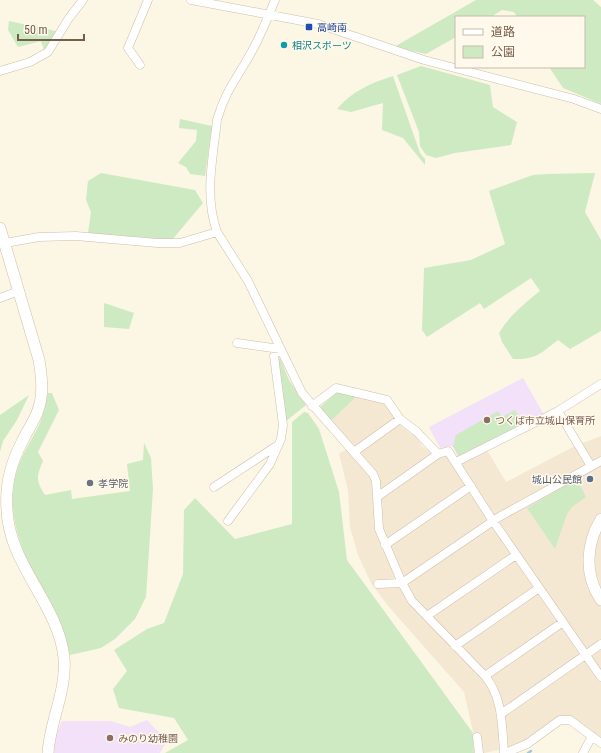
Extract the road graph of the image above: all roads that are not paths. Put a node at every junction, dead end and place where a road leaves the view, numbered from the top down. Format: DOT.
graph roads {
  1 [pos="83,0"];
  2 [pos="148,0"];
  3 [pos="191,0"];
  4 [pos="275,0"];
  5 [pos="270,14"];
  6 [pos="140,65"];
  7 [pos="455,68"];
  8 [pos="456,68"];
  9 [pos="0,71"];
  10 [pos="601,109"];
  11 [pos="0,228"];
  12 [pos="217,232"];
  13 [pos="5,243"];
  14 [pos="19,291"];
  15 [pos="0,298"];
  16 [pos="237,343"];
  17 [pos="280,349"];
  18 [pos="601,384"];
  19 [pos="312,406"];
  20 [pos="558,411"];
  21 [pos="400,419"];
  22 [pos="279,444"];
  23 [pos="354,452"];
  24 [pos="438,454"];
  25 [pos="601,461"];
  26 [pos="456,462"];
  27 [pos="591,466"];
  28 [pos="471,486"];
  29 [pos="214,488"];
  30 [pos="377,497"];
  31 [pos="601,520"];
  32 [pos="228,521"];
  33 [pos="493,521"];
  34 [pos="385,545"];
  35 [pos="516,555"];
  36 [pos="402,583"];
  37 [pos="378,584"];
  38 [pos="539,588"];
  39 [pos="601,600"];
  40 [pos="427,616"];
  41 [pos="563,622"];
  42 [pos="601,644"];
  43 [pos="455,646"];
  44 [pos="586,655"];
  45 [pos="485,676"];
  46 [pos="601,677"];
  47 [pos="501,714"];
  48 [pos="592,736"];
  49 [pos="477,737"];
  50 [pos="601,743"];
  51 [pos="48,753"];
  52 [pos="479,753"];
  53 [pos="504,753"];
  54 [pos="583,753"];
  1 -- 9 [label="street"];
  2 -- 6 [label="street"];
  3 -- 5 [label="street"];
  4 -- 5 [label="street"];
  5 -- 7 [label="street"];
  5 -- 12 [label="street"];
  8 -- 10 [label="street"];
  11 -- 13 [label="street"];
  12 -- 13 [label="street"];
  12 -- 17 [label="street"];
  13 -- 14 [label="street"];
  14 -- 15 [label="street"];
  14 -- 51 [label="street"];
  16 -- 17 [label="street"];
  17 -- 19 [label="street"];
  17 -- 22 [label="street"];
  18 -- 20 [label="street"];
  19 -- 21 [label="street"];
  19 -- 23 [label="street"];
  20 -- 26 [label="street"];
  20 -- 27 [label="street"];
  21 -- 23 [label="street"];
  21 -- 24 [label="street"];
  22 -- 29 [label="street"];
  22 -- 32 [label="street"];
  23 -- 30 [label="street"];
  24 -- 26 [label="street"];
  24 -- 30 [label="street"];
  25 -- 27 [label="street"];
  26 -- 28 [label="street"];
  27 -- 33 [label="street"];
  28 -- 33 [label="street"];
  28 -- 34 [label="street"];
  30 -- 34 [label="street"];
  31 -- 39 [label="street"];
  33 -- 35 [label="street"];
  33 -- 36 [label="street"];
  34 -- 36 [label="street"];
  35 -- 38 [label="street"];
  35 -- 40 [label="street"];
  36 -- 37 [label="street"];
  36 -- 40 [label="street"];
  38 -- 41 [label="street"];
  38 -- 43 [label="street"];
  40 -- 43 [label="street"];
  41 -- 44 [label="street"];
  41 -- 45 [label="street"];
  42 -- 44 [label="street"];
  43 -- 45 [label="street"];
  44 -- 46 [label="street"];
  44 -- 47 [label="street"];
  45 -- 47 [label="street"];
  47 -- 53 [label="street"];
  48 -- 50 [label="street"];
  48 -- 53 [label="street"];
  48 -- 54 [label="street"];
  49 -- 52 [label="street"];
}
